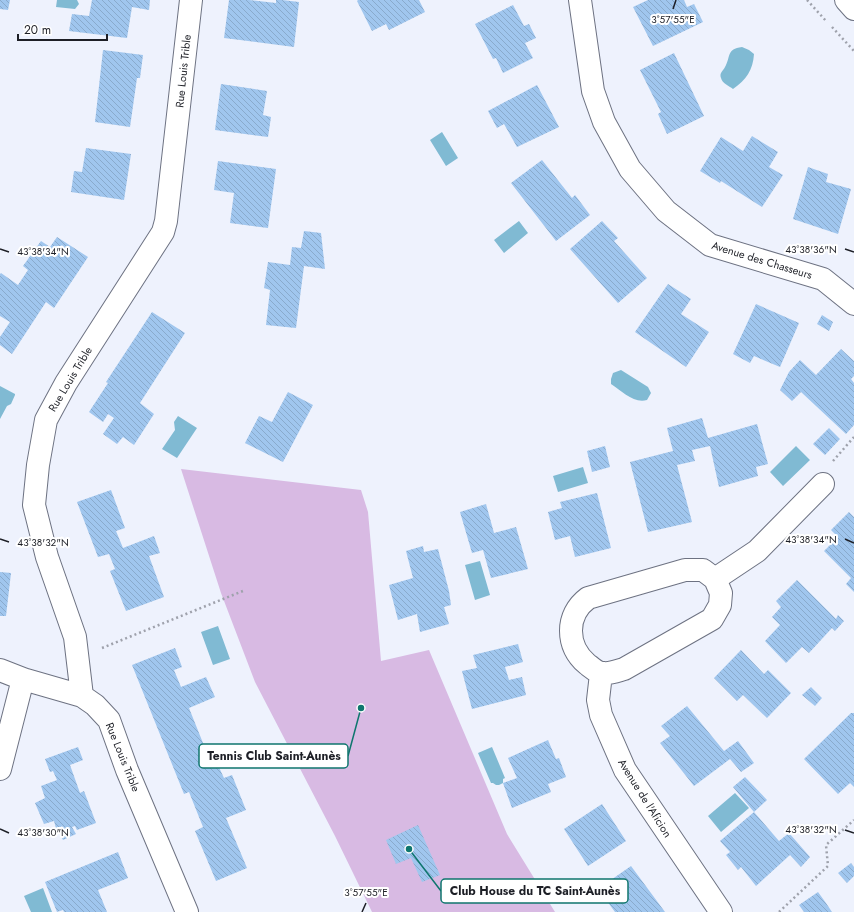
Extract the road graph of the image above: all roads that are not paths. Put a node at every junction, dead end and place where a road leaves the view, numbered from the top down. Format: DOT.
graph roads {
  1 [pos="191,0"];
  2 [pos="580,0"];
  3 [pos="846,0"];
  4 [pos="854,9"];
  5 [pos="854,304"];
  6 [pos="823,484"];
  7 [pos="715,579"];
  8 [pos="0,670"];
  9 [pos="601,674"];
  10 [pos="23,679"];
  11 [pos="82,696"];
  12 [pos="0,769"];
  13 [pos="187,912"];
  14 [pos="720,912"];
  1 -- 11 [label="street, Rue Louis Trible"];
  2 -- 5 [label="street, Avenue des Chasseurs"];
  3 -- 4 [label="street"];
  6 -- 7 [label="street"];
  7 -- 9 [label="street"];
  7 -- 9 [label="street"];
  8 -- 10 [label="street"];
  9 -- 14 [label="street, Avenue de l'Aficion"];
  10 -- 11 [label="street"];
  10 -- 12 [label="street"];
  11 -- 13 [label="street, Rue Louis Trible"];
}
